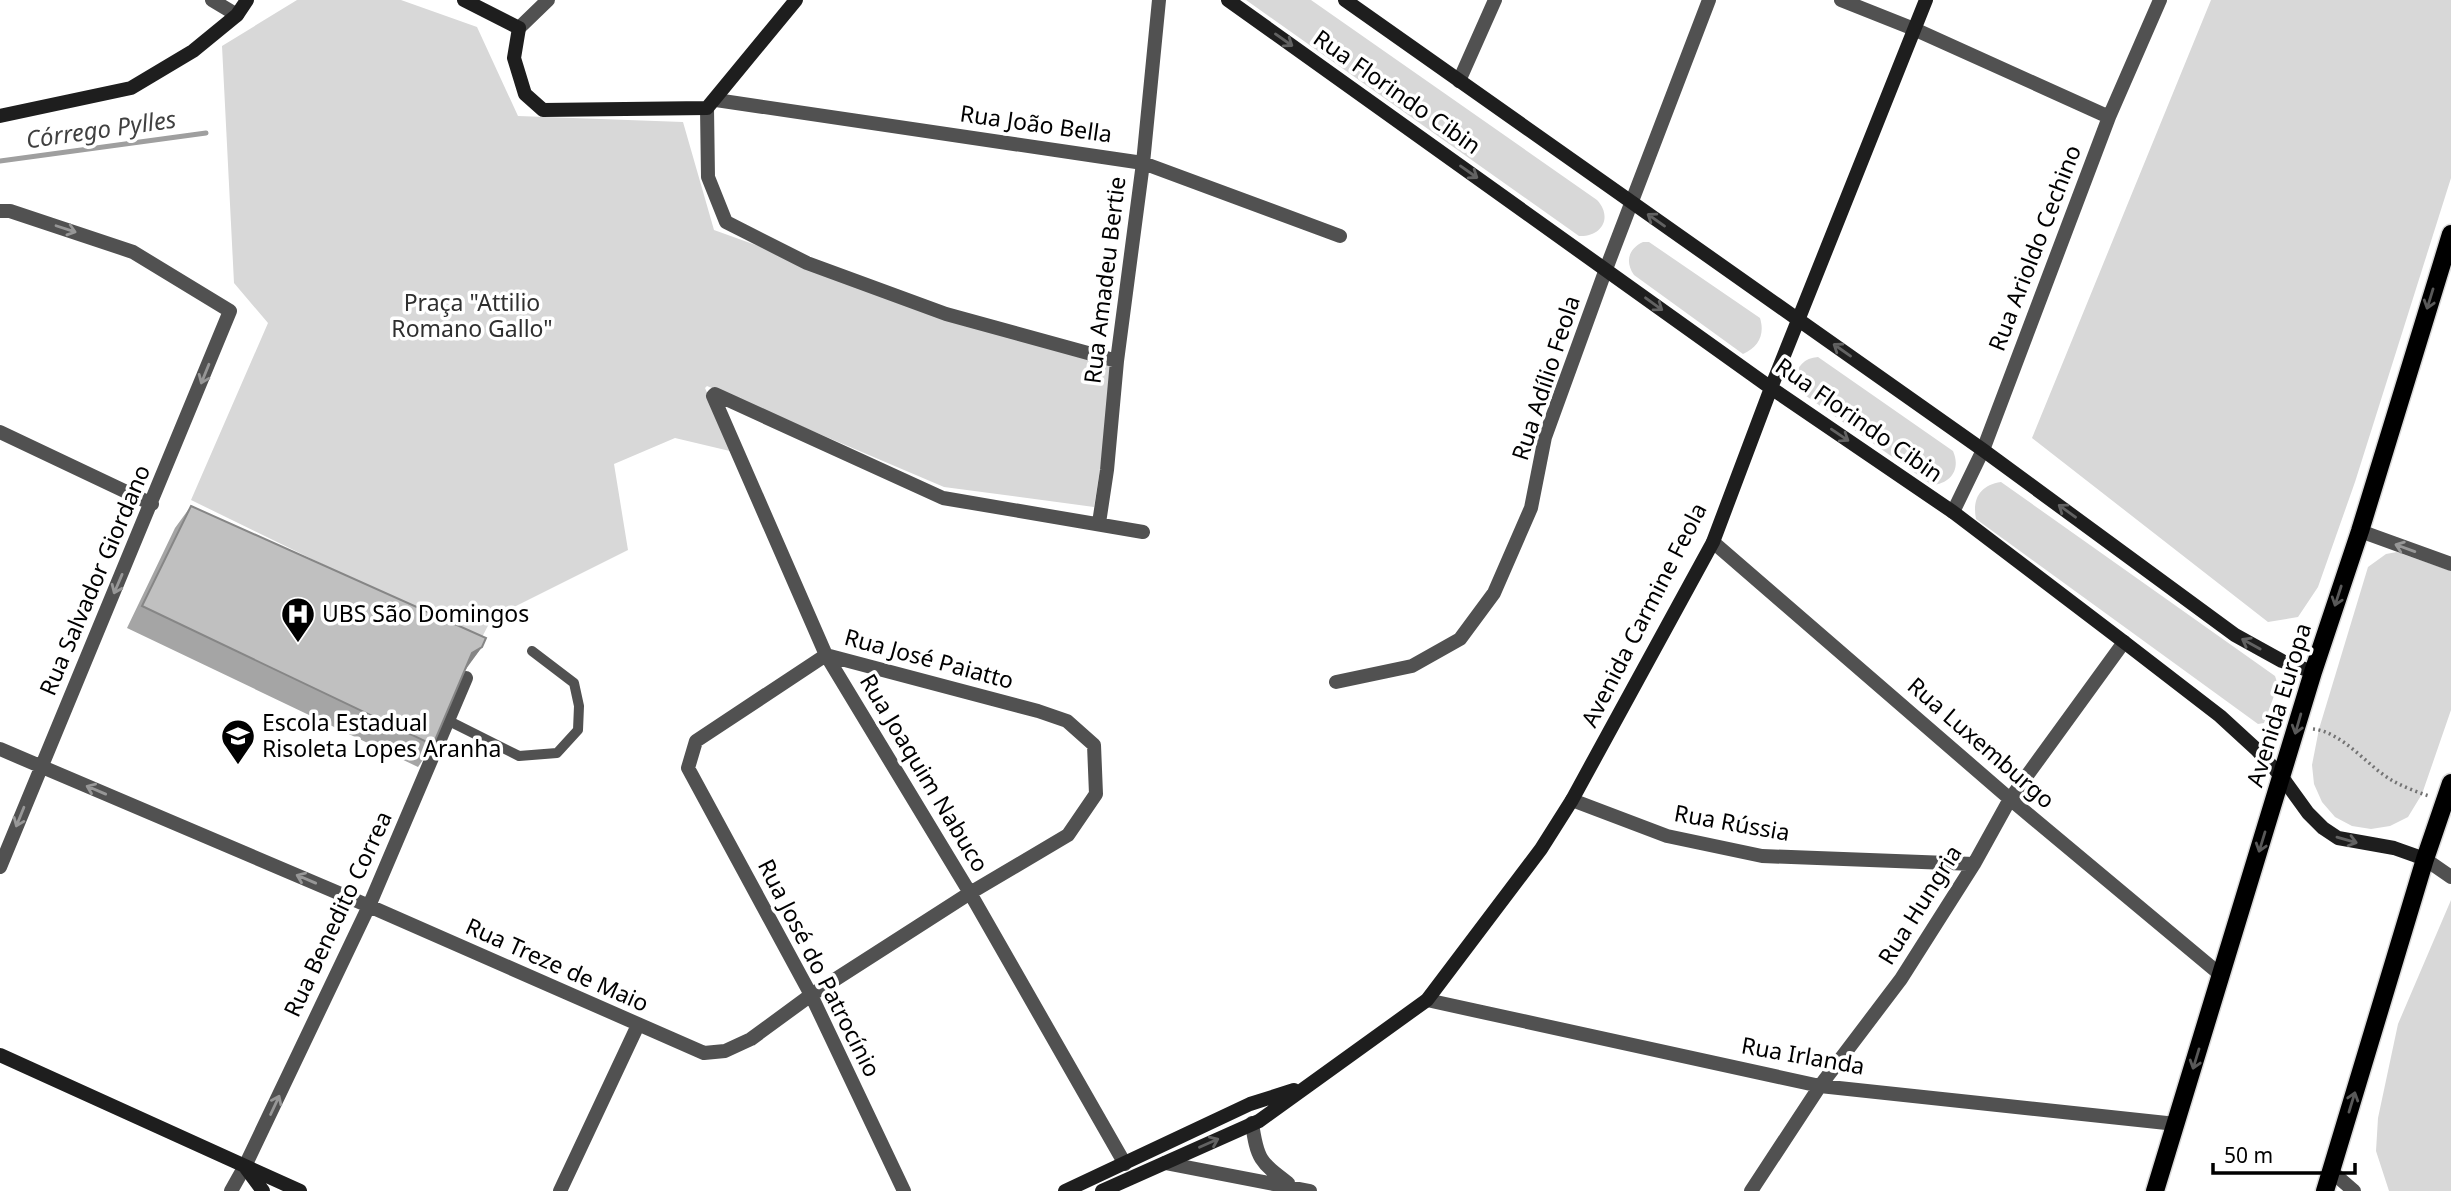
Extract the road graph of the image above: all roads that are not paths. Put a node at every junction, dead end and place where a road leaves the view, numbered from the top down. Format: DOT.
graph roads {
  1 [pos="212,0"];
  2 [pos="247,0"];
  3 [pos="464,0"];
  4 [pos="548,0"];
  5 [pos="796,0"];
  6 [pos="1159,0"];
  7 [pos="1228,0"];
  8 [pos="1345,0"];
  9 [pos="1495,0"];
  10 [pos="1709,0"];
  11 [pos="1842,0"];
  12 [pos="1926,0"];
  13 [pos="2160,0"];
  14 [pos="237,15"];
  15 [pos="519,28"];
  16 [pos="1914,29"];
  17 [pos="1459,81"];
  18 [pos="711,104"];
  19 [pos="0,116"];
  20 [pos="2109,117"];
  21 [pos="1143,163"];
  22 [pos="1631,203"];
  23 [pos="0,211"];
  24 [pos="2451,234"];
  25 [pos="1340,236"];
  26 [pos="1606,269"];
  27 [pos="1799,319"];
  28 [pos="1117,361"];
  29 [pos="1771,387"];
  30 [pos="0,432"];
  31 [pos="1983,450"];
  32 [pos="152,505"];
  33 [pos="1953,513"];
  34 [pos="1099,523"];
  35 [pos="2360,531"];
  36 [pos="1143,532"];
  37 [pos="1713,542"];
  38 [pos="2451,564"];
  39 [pos="2124,642"];
  40 [pos="532,651"];
  41 [pos="826,655"];
  42 [pos="2313,672"];
  43 [pos="466,678"];
  44 [pos="1336,682"];
  45 [pos="449,721"];
  46 [pos="0,749"];
  47 [pos="41,767"];
  48 [pos="688,768"];
  49 [pos="2282,777"];
  50 [pos="2451,783"];
  51 [pos="2010,799"];
  52 [pos="1572,800"];
  53 [pos="1068,835"];
  54 [pos="2425,859"];
  55 [pos="1974,863"];
  56 [pos="0,867"];
  57 [pos="2451,877"];
  58 [pos="970,892"];
  59 [pos="369,906"];
  60 [pos="2222,976"];
  61 [pos="811,995"];
  62 [pos="1427,1000"];
  63 [pos="638,1025"];
  64 [pos="0,1055"];
  65 [pos="1305,1086"];
  66 [pos="1820,1086"];
  67 [pos="1252,1123"];
  68 [pos="2176,1124"];
  69 [pos="1165,1163"];
  70 [pos="1125,1164"];
  71 [pos="246,1166"];
  72 [pos="2331,1171"];
  73 [pos="1292,1186"];
  74 [pos="1110,1189"];
  75 [pos="231,1191"];
  76 [pos="263,1191"];
  77 [pos="300,1191"];
  78 [pos="561,1191"];
  79 [pos="904,1191"];
  80 [pos="1065,1191"];
  81 [pos="1310,1191"];
  82 [pos="1751,1191"];
  83 [pos="2155,1191"];
  84 [pos="2325,1191"];
  85 [pos="2354,1191"];
  1 -- 14 [label="street"];
  2 -- 14 [label="main road"];
  3 -- 15 [label="main road"];
  4 -- 15 [label="street"];
  5 -- 18 [label="main road"];
  6 -- 21 [label="street, Rua Amadeu Bertie"];
  7 -- 26 [label="main road, Rua Florindo Cibin, one-way"];
  8 -- 17 [label="main road, Rua Florindo Cibin"];
  9 -- 17 [label="street"];
  10 -- 22 [label="street, Rua Adílio Feola"];
  11 -- 16 [label="street"];
  12 -- 16 [label="main road, Avenida Carmine Feola"];
  13 -- 20 [label="street, Rua Arioldo Cechino"];
  14 -- 19 [label="main road"];
  15 -- 18 [label="main road"];
  16 -- 20 [label="street"];
  16 -- 27 [label="main road, Avenida Carmine Feola"];
  17 -- 22 [label="main road, Rua Florindo Cibin"];
  18 -- 21 [label="street, Rua João Bella"];
  18 -- 28 [label="street"];
  20 -- 31 [label="street, Rua Arioldo Cechino"];
  21 -- 25 [label="street, Rua João Bella"];
  21 -- 28 [label="street, Rua Amadeu Bertie"];
  22 -- 26 [label="street, Rua Adílio Feola"];
  27 -- 22 [label="main road, Rua Florindo Cibin, one-way"];
  23 -- 32 [label="street, Rua Salvador Giordano, one-way"];
  24 -- 35 [label="main road, Avenida Europa, one-way"];
  26 -- 29 [label="main road, Rua Florindo Cibin, one-way"];
  26 -- 44 [label="street, Rua Adílio Feola"];
  27 -- 29 [label="main road, Avenida Carmine Feola"];
  31 -- 27 [label="main road, Rua Florindo Cibin, one-way"];
  28 -- 34 [label="street, Rua Amadeu Bertie"];
  29 -- 33 [label="main road, Rua Florindo Cibin, one-way"];
  29 -- 37 [label="main road, Avenida Carmine Feola"];
  30 -- 32 [label="street"];
  31 -- 33 [label="street, Rua Arioldo Cechino"];
  42 -- 31 [label="main road, Rua Florindo Cibin, one-way"];
  32 -- 47 [label="street, Rua Salvador Giordano, one-way"];
  33 -- 39 [label="main road, Rua Florindo Cibin"];
  34 -- 36 [label="street"];
  34 -- 41 [label="street, Rua Joaquim Nabuco"];
  38 -- 35 [label="street, one-way"];
  35 -- 42 [label="main road, Avenida Europa, one-way"];
  37 -- 51 [label="street, Rua Luxemburgo"];
  37 -- 52 [label="main road, Avenida Carmine Feola"];
  39 -- 49 [label="main road, Rua Florindo Cibin"];
  39 -- 51 [label="street, Rua Hungria"];
  40 -- 45 [label="lane"];
  41 -- 48 [label="street, Rua José Paiatto"];
  41 -- 53 [label="street, Rua José Paiatto"];
  41 -- 58 [label="street, Rua Joaquim Nabuco"];
  42 -- 49 [label="main road, Avenida Europa, one-way"];
  43 -- 45 [label="street, Rua Benedito Correa"];
  45 -- 59 [label="street, Rua Benedito Correa"];
  46 -- 47 [label="street, Rua Treze de Maio"];
  47 -- 56 [label="street, Rua Salvador Giordano, one-way"];
  59 -- 47 [label="street, Rua Treze de Maio, one-way"];
  48 -- 61 [label="street, Rua José do Patrocínio"];
  49 -- 54 [label="main road, Rua Florindo Cibin, one-way"];
  49 -- 60 [label="main road, Avenida Europa, one-way"];
  50 -- 54 [label="main road"];
  51 -- 55 [label="street, Rua Hungria"];
  51 -- 60 [label="street, Rua Luxemburgo"];
  52 -- 55 [label="street, Rua Rússia"];
  52 -- 62 [label="main road, Avenida Carmine Feola"];
  53 -- 58 [label="street, Rua Treze de Maio"];
  54 -- 57 [label="street, Rua Florindo Cibin"];
  72 -- 54 [label="main road, one-way"];
  55 -- 66 [label="street, Rua Hungria"];
  58 -- 61 [label="street, Rua Treze de Maio"];
  58 -- 70 [label="street, Rua Joaquim Nabuco"];
  59 -- 63 [label="street, Rua Treze de Maio"];
  71 -- 59 [label="street, Rua Benedito Correa, one-way"];
  60 -- 68 [label="main road, Avenida Europa, one-way"];
  61 -- 63 [label="street, Rua Treze de Maio"];
  61 -- 79 [label="street, Rua José do Patrocínio"];
  62 -- 65 [label="main road, Avenida Carmine Feola"];
  62 -- 66 [label="street, Rua Irlanda"];
  63 -- 78 [label="street"];
  64 -- 71 [label="main road"];
  65 -- 67 [label="main road, Avenida Carmine Feola"];
  65 -- 70 [label="main road, Avenida Carmine Feola"];
  66 -- 68 [label="street, Rua Irlanda"];
  66 -- 82 [label="street, Rua Hungria"];
  69 -- 67 [label="main road, Avenida Carmine Feola, one-way"];
  67 -- 73 [label="street"];
  68 -- 83 [label="main road, Avenida Europa"];
  69 -- 73 [label="street"];
  69 -- 74 [label="main road, Avenida Carmine Feola"];
  70 -- 80 [label="main road, Avenida Carmine Feola"];
  71 -- 75 [label="street, Rua Benedito Correa"];
  71 -- 76 [label="main road"];
  71 -- 77 [label="main road"];
  72 -- 84 [label="main road"];
  72 -- 85 [label="street"];
  73 -- 81 [label="street"];
}
